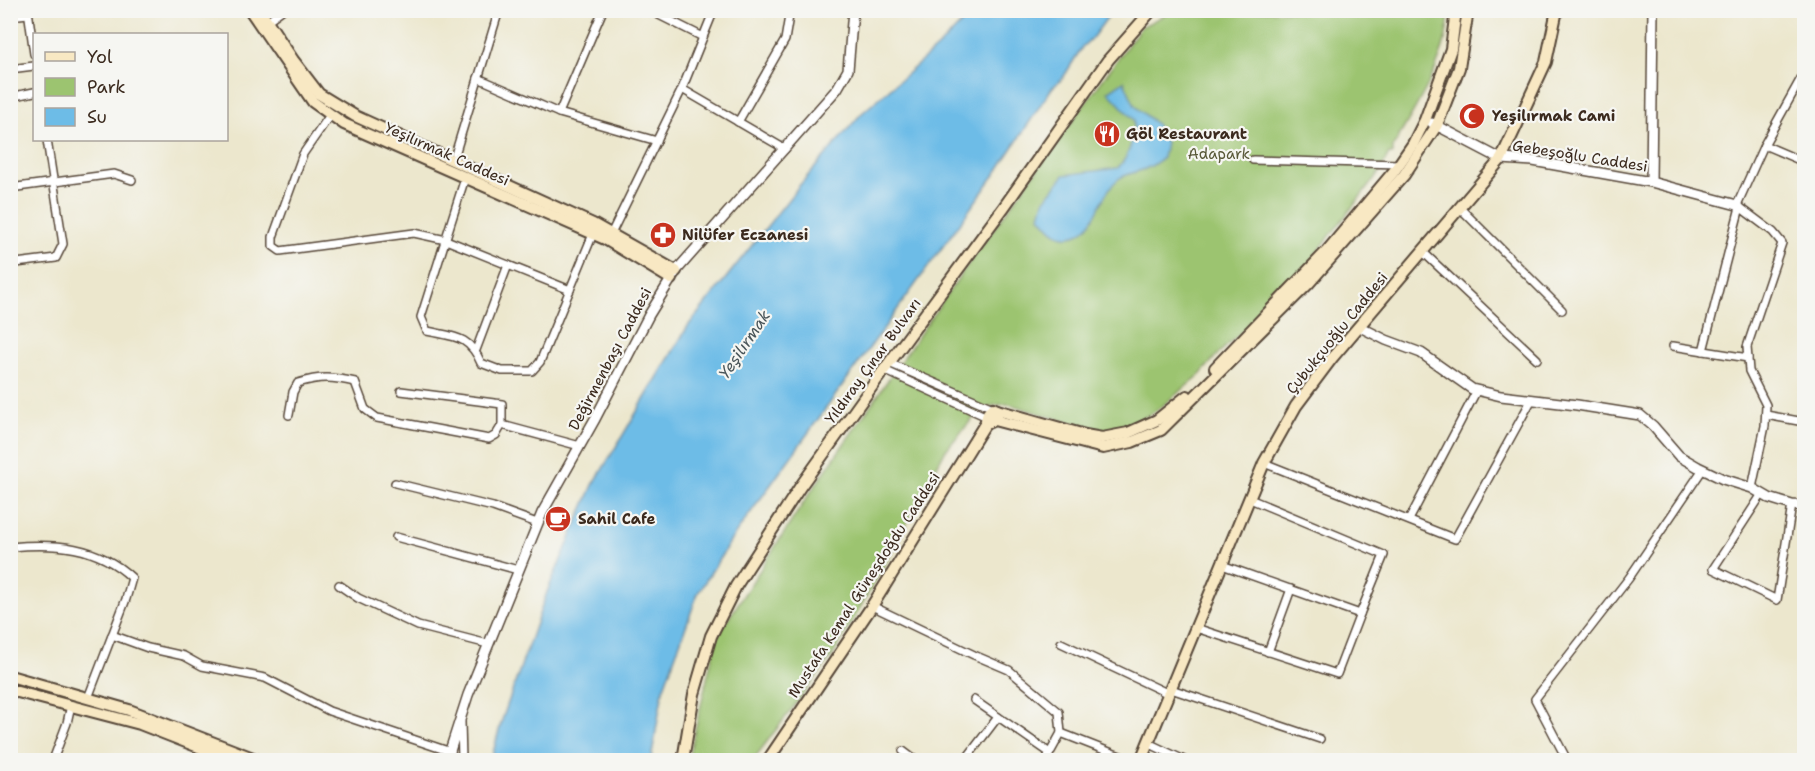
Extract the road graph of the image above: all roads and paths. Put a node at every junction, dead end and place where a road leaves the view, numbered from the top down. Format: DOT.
graph roads {
  1 [pos="250,10"];
  2 [pos="260,10"];
  3 [pos="282,10"];
  4 [pos="485,10"];
  5 [pos="603,10"];
  6 [pos="649,10"];
  7 [pos="714,10"];
  8 [pos="790,10"];
  9 [pos="854,10"];
  10 [pos="1152,10"];
  11 [pos="1456,10"];
  12 [pos="1468,10"];
  13 [pos="1557,10"];
  14 [pos="1653,10"];
  15 [pos="28,12"];
  16 [pos="498,13"];
  17 [pos="10,16"];
  18 [pos="267,21"];
  19 [pos="703,37"];
  20 [pos="33,47"];
  21 [pos="33,66"];
  22 [pos="10,69"];
  23 [pos="1804,73"];
  24 [pos="478,78"];
  25 [pos="682,89"];
  26 [pos="33,92"];
  27 [pos="10,97"];
  28 [pos="559,113"];
  29 [pos="330,115"];
  30 [pos="1425,120"];
  31 [pos="738,122"];
  32 [pos="1437,125"];
  33 [pos="47,141"];
  34 [pos="657,141"];
  35 [pos="1764,146"];
  36 [pos="785,149"];
  37 [pos="1500,159"];
  38 [pos="1253,160"];
  39 [pos="453,161"];
  40 [pos="1804,162"];
  41 [pos="1400,164"];
  42 [pos="465,178"];
  43 [pos="132,180"];
  44 [pos="53,181"];
  45 [pos="1651,182"];
  46 [pos="10,188"];
  47 [pos="1738,206"];
  48 [pos="1460,208"];
  49 [pos="593,234"];
  50 [pos="611,234"];
  51 [pos="446,240"];
  52 [pos="1423,252"];
  53 [pos="16,263"];
  54 [pos="508,265"];
  55 [pos="673,275"];
  56 [pos="1310,276"];
  57 [pos="570,290"];
  58 [pos="1562,310"];
  59 [pos="1360,327"];
  60 [pos="1673,346"];
  61 [pos="476,350"];
  62 [pos="1703,351"];
  63 [pos="1748,358"];
  64 [pos="1537,359"];
  65 [pos="886,367"];
  66 [pos="401,390"];
  67 [pos="1477,390"];
  68 [pos="1532,399"];
  69 [pos="289,415"];
  70 [pos="1766,415"];
  71 [pos="991,416"];
  72 [pos="1804,422"];
  73 [pos="502,425"];
  74 [pos="580,446"];
  75 [pos="1264,463"];
  76 [pos="1703,469"];
  77 [pos="395,483"];
  78 [pos="1752,488"];
  79 [pos="1762,494"];
  80 [pos="1250,499"];
  81 [pos="1792,505"];
  82 [pos="1804,506"];
  83 [pos="1408,520"];
  84 [pos="537,523"];
  85 [pos="396,537"];
  86 [pos="10,547"];
  87 [pos="1222,565"];
  88 [pos="518,570"];
  89 [pos="339,585"];
  90 [pos="1291,589"];
  91 [pos="872,606"];
  92 [pos="1360,614"];
  93 [pos="1196,628"];
  94 [pos="112,635"];
  95 [pos="488,644"];
  96 [pos="1061,644"];
  97 [pos="1268,652"];
  98 [pos="10,676"];
  99 [pos="10,690"];
  100 [pos="1170,691"];
  101 [pos="88,698"];
  102 [pos="974,700"];
  103 [pos="71,705"];
  104 [pos="461,714"];
  105 [pos="998,717"];
  106 [pos="1061,733"];
  107 [pos="1320,739"];
  108 [pos="1148,743"];
  109 [pos="903,751"];
  110 [pos="1050,753"];
  111 [pos="449,756"];
  112 [pos="966,759"];
  113 [pos="53,760"];
  114 [pos="232,760"];
  115 [pos="258,760"];
  116 [pos="462,760"];
  117 [pos="683,760"];
  118 [pos="768,760"];
  119 [pos="915,760"];
  120 [pos="1046,760"];
  121 [pos="1130,760"];
  122 [pos="1141,760"];
  123 [pos="1184,760"];
  124 [pos="1567,760"];
  1 -- 29 [label="main road, Yeşilırmak Caddesi"];
  2 -- 18 [label="main road, Yeşilırmak Caddesi"];
  3 -- 18 [label="street"];
  4 -- 16 [label="street"];
  5 -- 28 [label="street"];
  6 -- 19 [label="street"];
  7 -- 19 [label="street"];
  8 -- 31 [label="street"];
  9 -- 36 [label="street, Değirmenbaşı Caddesi"];
  10 -- 65 [label="main road, Yıldıray Çınar Bulvarı"];
  11 -- 30 [label="main road"];
  12 -- 32 [label="main road"];
  13 -- 37 [label="main road, Çubukçuoğlu Caddesi"];
  14 -- 45 [label="street"];
  15 -- 17 [label="street"];
  15 -- 20 [label="street"];
  16 -- 24 [label="street"];
  18 -- 39 [label="main road, Yeşilırmak Caddesi"];
  19 -- 25 [label="street"];
  21 -- 22 [label="street"];
  23 -- 35 [label="street"];
  24 -- 28 [label="street"];
  24 -- 39 [label="street"];
  25 -- 31 [label="street"];
  25 -- 34 [label="street"];
  26 -- 27 [label="street"];
  28 -- 34 [label="street"];
  29 -- 42 [label="main road, Yeşilırmak Caddesi"];
  29 -- 51 [label="street"];
  30 -- 32 [label="street, Gebeşoğlu Caddesi"];
  30 -- 41 [label="main road"];
  31 -- 36 [label="street"];
  32 -- 37 [label="street, Gebeşoğlu Caddesi"];
  32 -- 56 [label="main road"];
  33 -- 44 [label="street"];
  34 -- 50 [label="street"];
  35 -- 40 [label="street"];
  35 -- 47 [label="street"];
  36 -- 55 [label="street, Değirmenbaşı Caddesi"];
  37 -- 45 [label="street, Gebeşoğlu Caddesi"];
  37 -- 48 [label="main road, Çubukçuoğlu Caddesi"];
  38 -- 41 [label="street"];
  39 -- 50 [label="main road, Yeşilırmak Caddesi"];
  41 -- 56 [label="main road"];
  42 -- 49 [label="main road, Yeşilırmak Caddesi"];
  42 -- 51 [label="street"];
  43 -- 44 [label="street"];
  44 -- 46 [label="street"];
  44 -- 53 [label="street"];
  45 -- 47 [label="street, Gebeşoğlu Caddesi"];
  47 -- 62 [label="street"];
  47 -- 63 [label="street"];
  48 -- 52 [label="main road, Çubukçuoğlu Caddesi"];
  48 -- 58 [label="street"];
  49 -- 55 [label="main road, Yeşilırmak Caddesi"];
  49 -- 57 [label="street"];
  50 -- 55 [label="main road, Yeşilırmak Caddesi"];
  51 -- 54 [label="street"];
  51 -- 61 [label="street"];
  52 -- 59 [label="main road, Çubukçuoğlu Caddesi"];
  52 -- 64 [label="street"];
  54 -- 57 [label="street"];
  54 -- 61 [label="street"];
  55 -- 74 [label="street, Değirmenbaşı Caddesi"];
  56 -- 71 [label="main road"];
  57 -- 61 [label="street"];
  59 -- 67 [label="street"];
  59 -- 75 [label="main road, Çubukçuoğlu Caddesi"];
  60 -- 62 [label="street"];
  62 -- 63 [label="street"];
  63 -- 70 [label="street"];
  65 -- 71 [label="street"];
  65 -- 117 [label="main road, Yıldıray Çınar Bulvarı"];
  66 -- 73 [label="street"];
  67 -- 68 [label="street"];
  67 -- 83 [label="street"];
  68 -- 76 [label="street"];
  68 -- 83 [label="street"];
  69 -- 73 [label="street"];
  70 -- 72 [label="street"];
  70 -- 78 [label="street"];
  71 -- 91 [label="main road, Mustafa Kemal Güneşdoğdu Caddesi"];
  73 -- 74 [label="street"];
  74 -- 84 [label="street, Değirmenbaşı Caddesi"];
  75 -- 80 [label="main road, Çubukçuoğlu Caddesi"];
  75 -- 83 [label="street"];
  76 -- 78 [label="street"];
  76 -- 124 [label="street"];
  77 -- 84 [label="street"];
  78 -- 79 [label="street"];
  79 -- 81 [label="street"];
  79 -- 81 [label="street"];
  80 -- 87 [label="main road, Çubukçuoğlu Caddesi"];
  80 -- 92 [label="street"];
  81 -- 82 [label="street"];
  84 -- 88 [label="street, Değirmenbaşı Caddesi"];
  85 -- 88 [label="street"];
  86 -- 94 [label="street"];
  87 -- 90 [label="street"];
  87 -- 93 [label="main road, Çubukçuoğlu Caddesi"];
  88 -- 95 [label="street, Değirmenbaşı Caddesi"];
  89 -- 95 [label="street"];
  90 -- 92 [label="street"];
  90 -- 97 [label="street"];
  91 -- 106 [label="street"];
  91 -- 118 [label="main road, Mustafa Kemal Güneşdoğdu Caddesi"];
  92 -- 97 [label="street"];
  93 -- 97 [label="street"];
  93 -- 100 [label="main road, Çubukçuoğlu Caddesi"];
  94 -- 101 [label="street"];
  94 -- 111 [label="street"];
  95 -- 104 [label="street, Değirmenbaşı Caddesi"];
  96 -- 100 [label="street"];
  98 -- 101 [label="main road"];
  99 -- 103 [label="main road"];
  100 -- 107 [label="street"];
  100 -- 108 [label="main road, Çubukçuoğlu Caddesi"];
  101 -- 115 [label="main road"];
  102 -- 105 [label="street"];
  103 -- 113 [label="street"];
  103 -- 114 [label="main road"];
  104 -- 111 [label="street, Değirmenbaşı Caddesi"];
  104 -- 116 [label="street"];
  105 -- 110 [label="street"];
  105 -- 112 [label="street"];
  106 -- 110 [label="street"];
  106 -- 121 [label="street"];
  108 -- 122 [label="main road, Çubukçuoğlu Caddesi"];
  108 -- 123 [label="street"];
  109 -- 119 [label="street"];
  110 -- 120 [label="street"];
}
